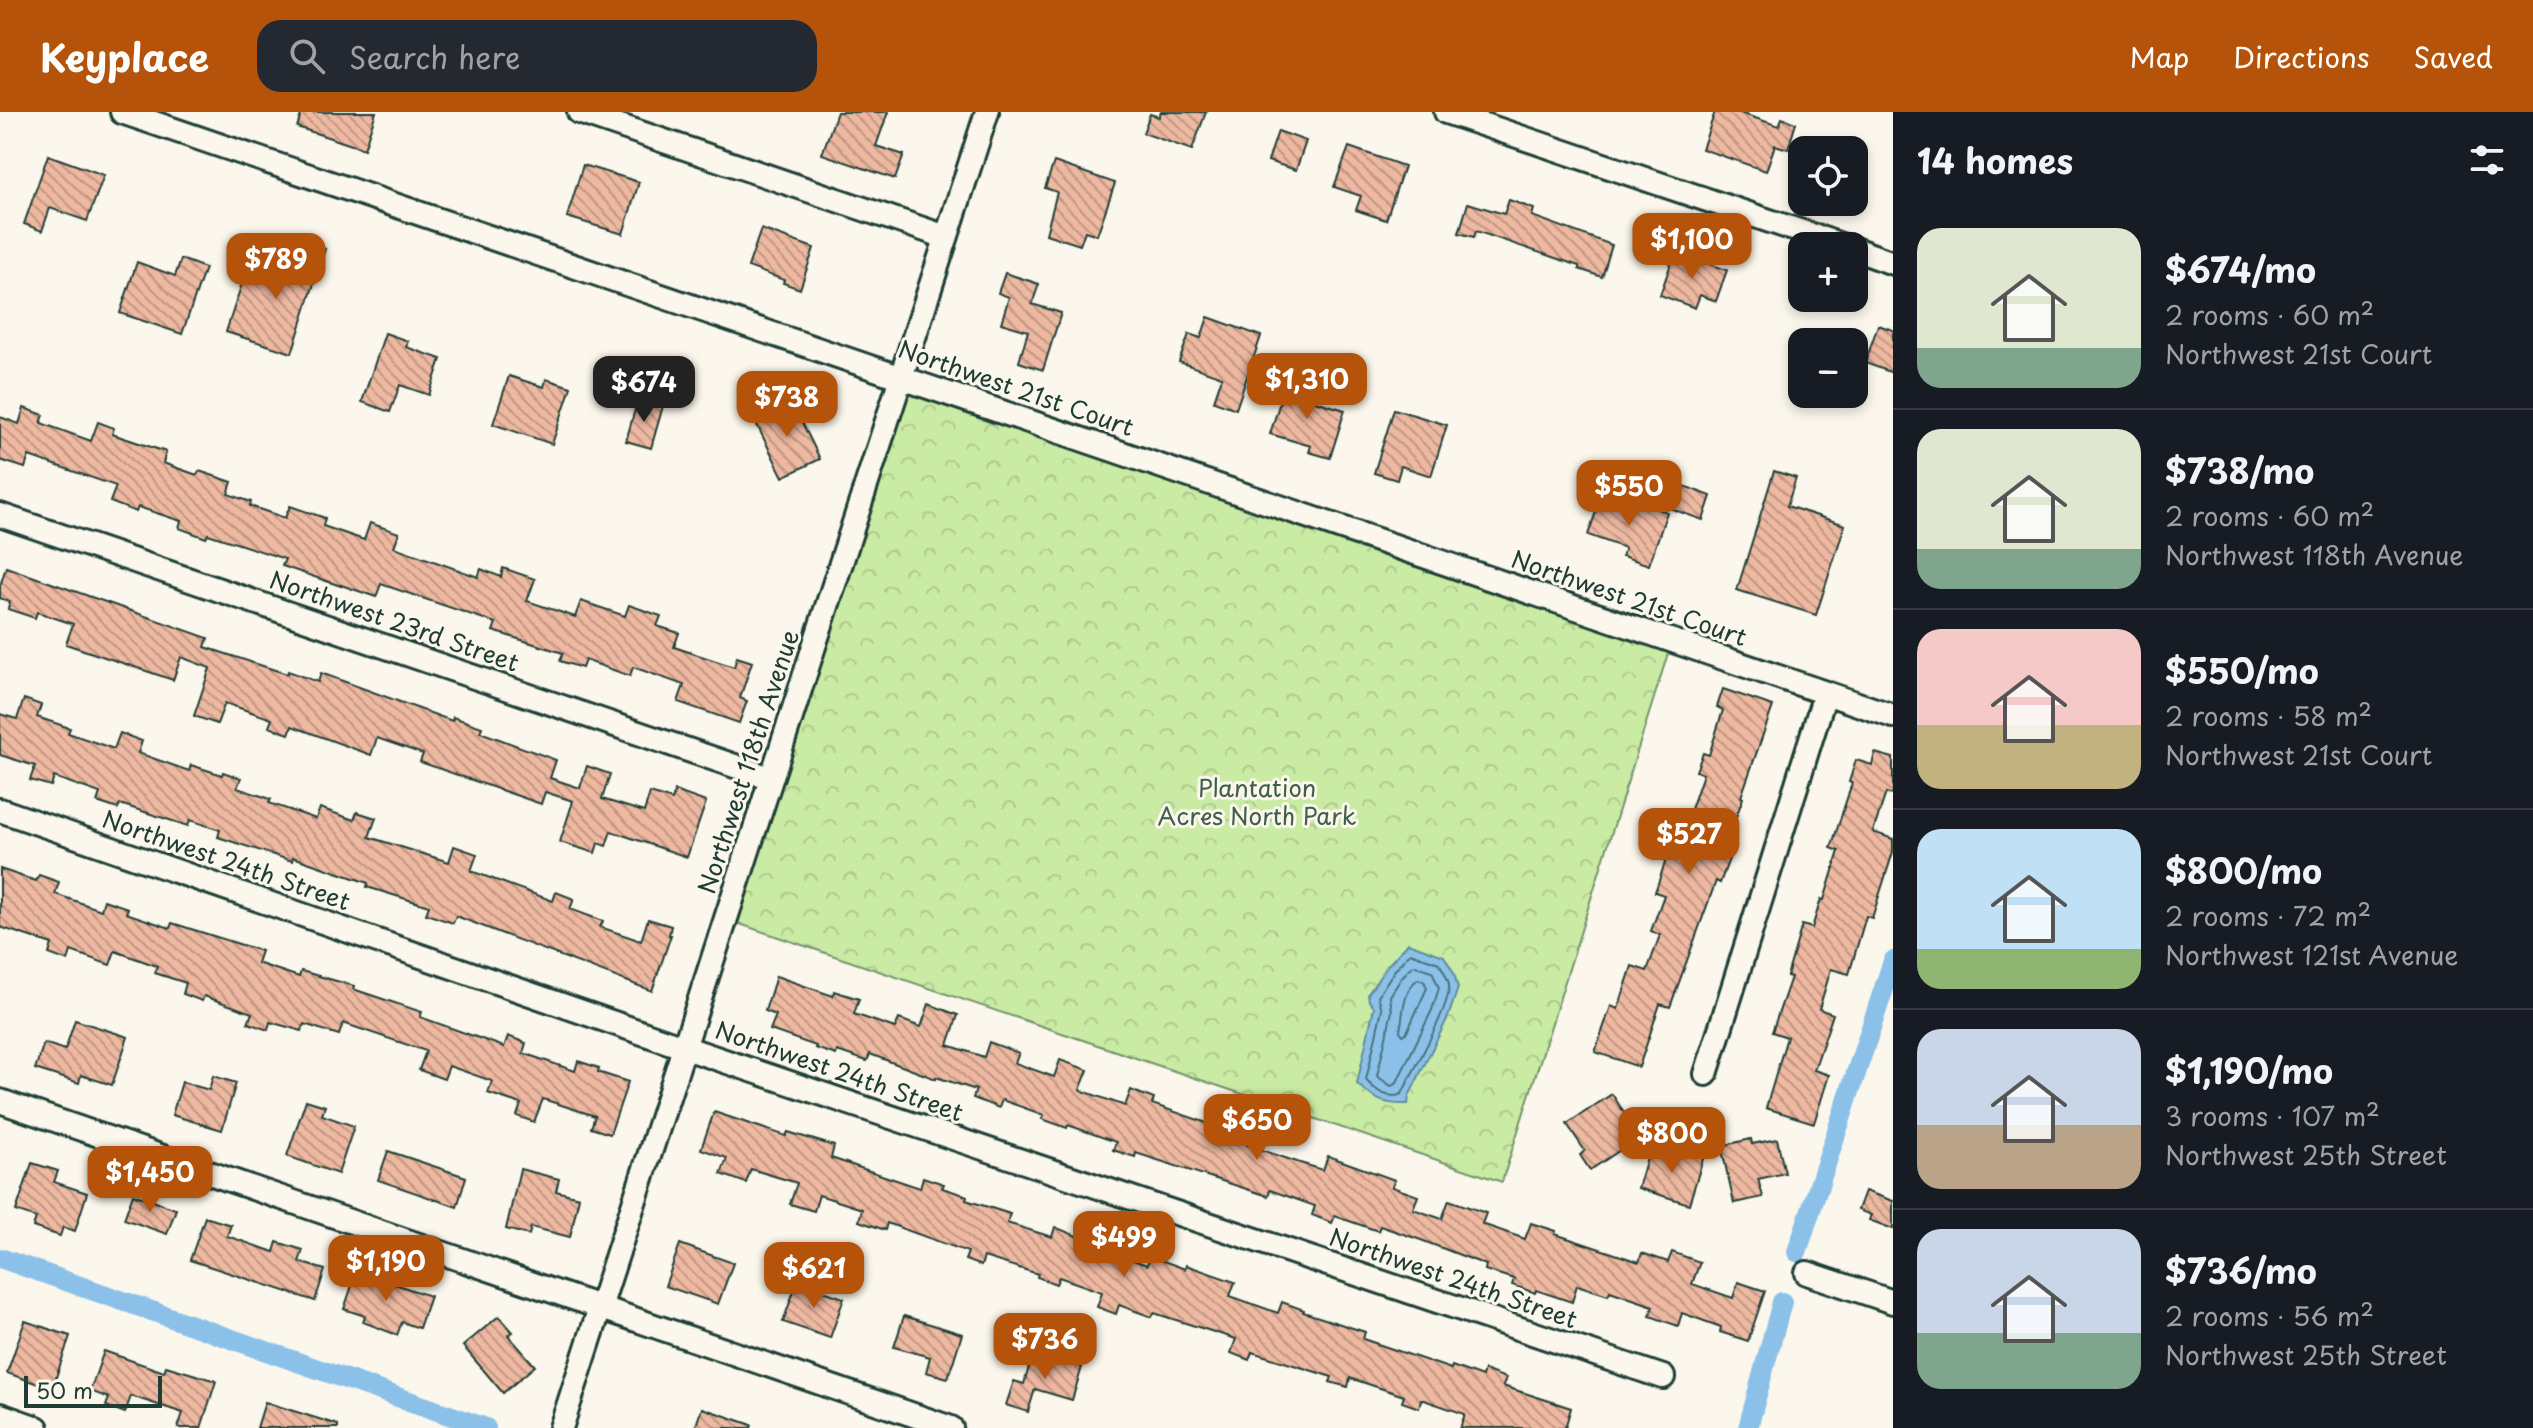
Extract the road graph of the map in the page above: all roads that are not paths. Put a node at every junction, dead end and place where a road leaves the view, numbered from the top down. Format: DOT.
graph roads {
  1 [pos="122,112"];
  2 [pos="579,112"];
  3 [pos="987,112"];
  4 [pos="1446,112"];
  5 [pos="1802,232"];
  6 [pos="946,237"];
  7 [pos="1868,254"];
  8 [pos="1893,263"];
  9 [pos="901,376"];
  10 [pos="0,515"];
  11 [pos="1825,694"];
  12 [pos="1893,716"];
  13 [pos="770,778"];
  14 [pos="0,810"];
  15 [pos="683,1047"];
  16 [pos="1706,1074"];
  17 [pos="0,1101"];
  18 [pos="1807,1273"];
  19 [pos="1893,1302"];
  20 [pos="600,1308"];
  21 [pos="1663,1377"];
  22 [pos="0,1415"];
  23 [pos="37,1428"];
  24 [pos="561,1428"];
  25 [pos="951,1428"];
  1 -- 9 [label="street, Northwest 21st Court"];
  2 -- 6 [label="street"];
  3 -- 6 [label="street, Northwest 118th Avenue"];
  4 -- 5 [label="street"];
  6 -- 9 [label="street, Northwest 118th Avenue"];
  7 -- 8 [label="street"];
  9 -- 11 [label="street, Northwest 21st Court"];
  9 -- 13 [label="street, Northwest 118th Avenue"];
  10 -- 13 [label="street, Northwest 23rd Street"];
  11 -- 12 [label="street, Northwest 21st Court"];
  11 -- 16 [label="street"];
  13 -- 15 [label="street, Northwest 118th Avenue"];
  14 -- 15 [label="street, Northwest 24th Street"];
  15 -- 20 [label="street, Northwest 118th Avenue"];
  15 -- 21 [label="street, Northwest 24th Street"];
  17 -- 20 [label="street"];
  18 -- 19 [label="street"];
  20 -- 24 [label="street, Northwest 118th Avenue"];
  20 -- 25 [label="street"];
  22 -- 23 [label="street"];
}
